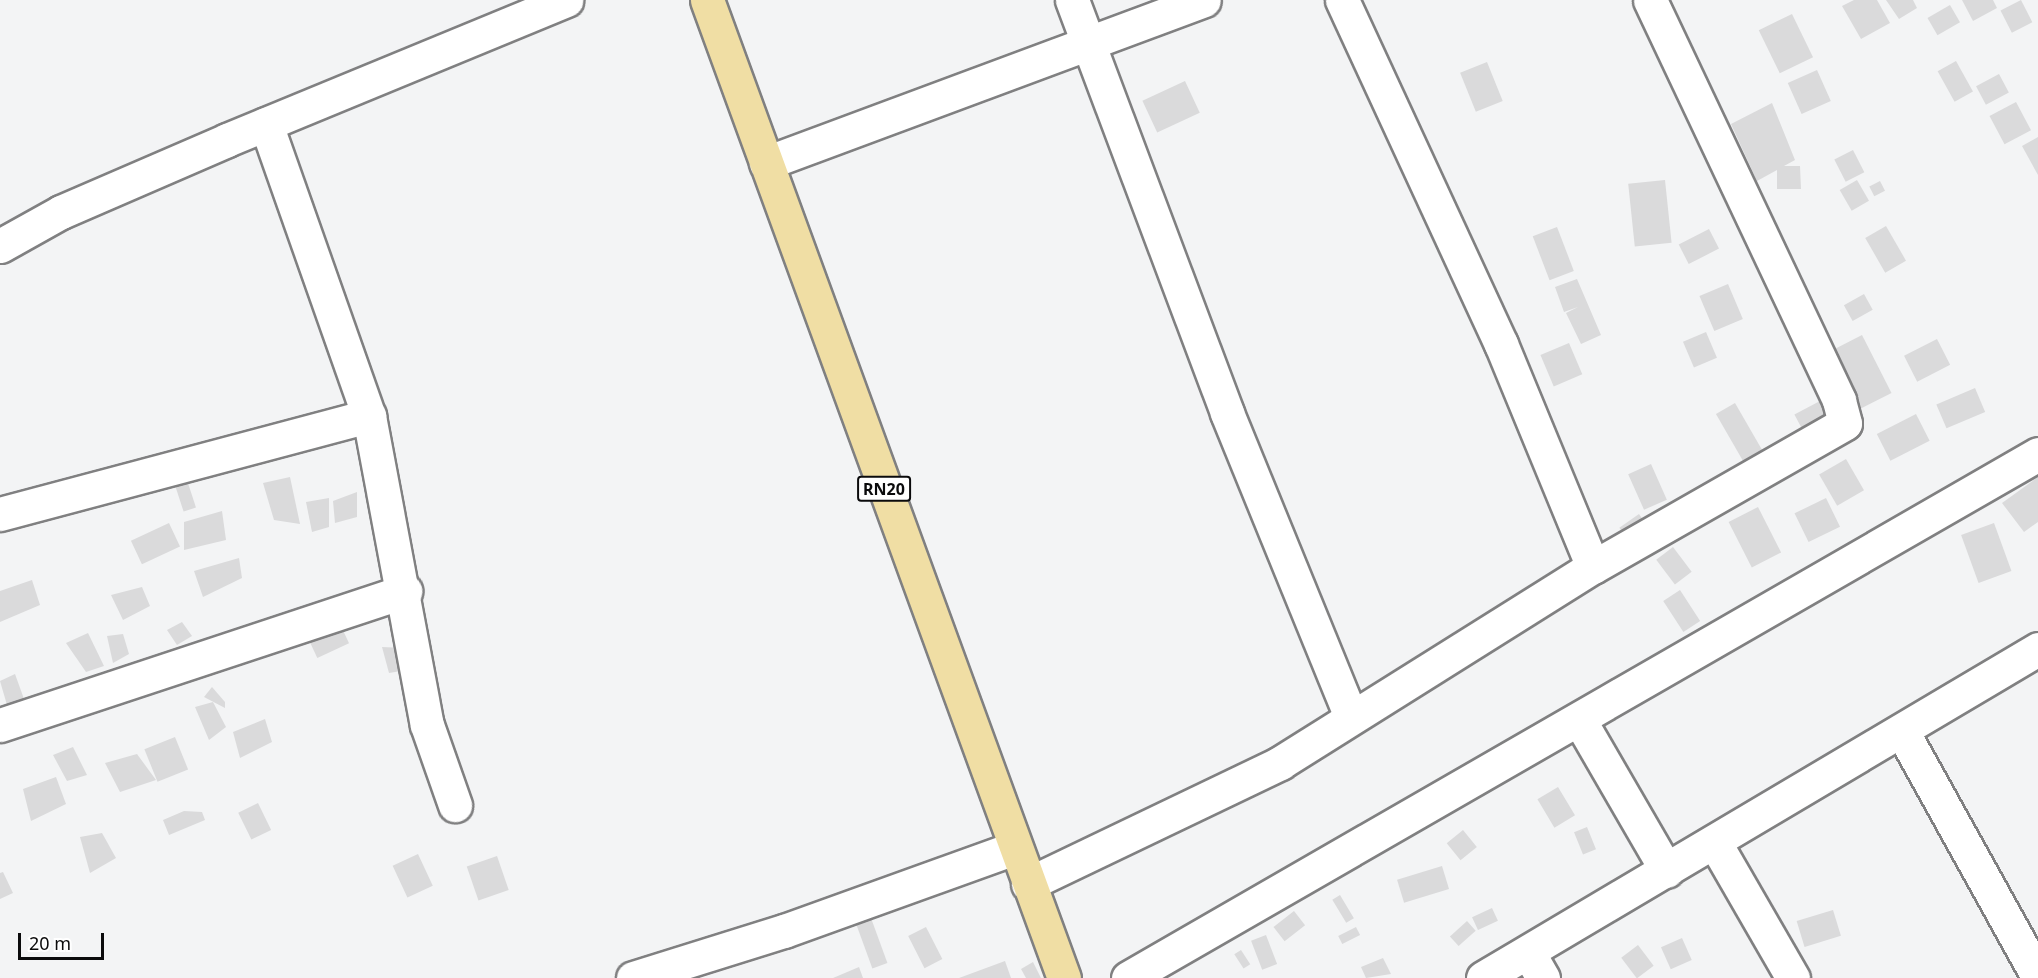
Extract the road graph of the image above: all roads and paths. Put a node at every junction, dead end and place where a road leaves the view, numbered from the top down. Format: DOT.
graph roads {
  1 [pos="566,0"];
  2 [pos="707,0"];
  3 [pos="1072,0"];
  4 [pos="1204,0"];
  5 [pos="1342,0"];
  6 [pos="1650,0"];
  7 [pos="1091,46"];
  8 [pos="266,124"];
  9 [pos="766,163"];
  10 [pos="0,246"];
  11 [pos="369,416"];
  12 [pos="2038,454"];
  13 [pos="0,514"];
  14 [pos="1593,567"];
  15 [pos="405,591"];
  16 [pos="2038,649"];
  17 [pos="1351,717"];
  18 [pos="1580,721"];
  19 [pos="0,724"];
  20 [pos="1903,733"];
  21 [pos="455,806"];
  22 [pos="1715,843"];
  23 [pos="1015,848"];
  24 [pos="1667,871"];
  25 [pos="1028,884"];
  26 [pos="1535,965"];
  27 [pos="2038,977"];
  28 [pos="633,978"];
  29 [pos="1064,978"];
  30 [pos="1128,978"];
  31 [pos="1483,978"];
  32 [pos="1793,978"];
  1 -- 8 [label="street"];
  2 -- 9 [label="main road, RN20"];
  3 -- 7 [label="street"];
  4 -- 7 [label="street"];
  5 -- 14 [label="street"];
  6 -- 14 [label="street"];
  7 -- 9 [label="street"];
  7 -- 17 [label="street"];
  8 -- 10 [label="street"];
  8 -- 11 [label="street"];
  9 -- 23 [label="main road, RN20"];
  11 -- 13 [label="street"];
  11 -- 15 [label="street"];
  12 -- 18 [label="street"];
  14 -- 17 [label="street"];
  15 -- 19 [label="street"];
  15 -- 21 [label="street"];
  16 -- 20 [label="street"];
  17 -- 25 [label="street"];
  18 -- 24 [label="street"];
  18 -- 30 [label="street"];
  20 -- 22 [label="street"];
  20 -- 27 [label="street"];
  22 -- 24 [label="street"];
  22 -- 32 [label="street"];
  23 -- 25 [label="main road, RN20"];
  23 -- 28 [label="street"];
  24 -- 26 [label="street"];
  25 -- 29 [label="main road, RN20"];
  26 -- 31 [label="street"];
}
